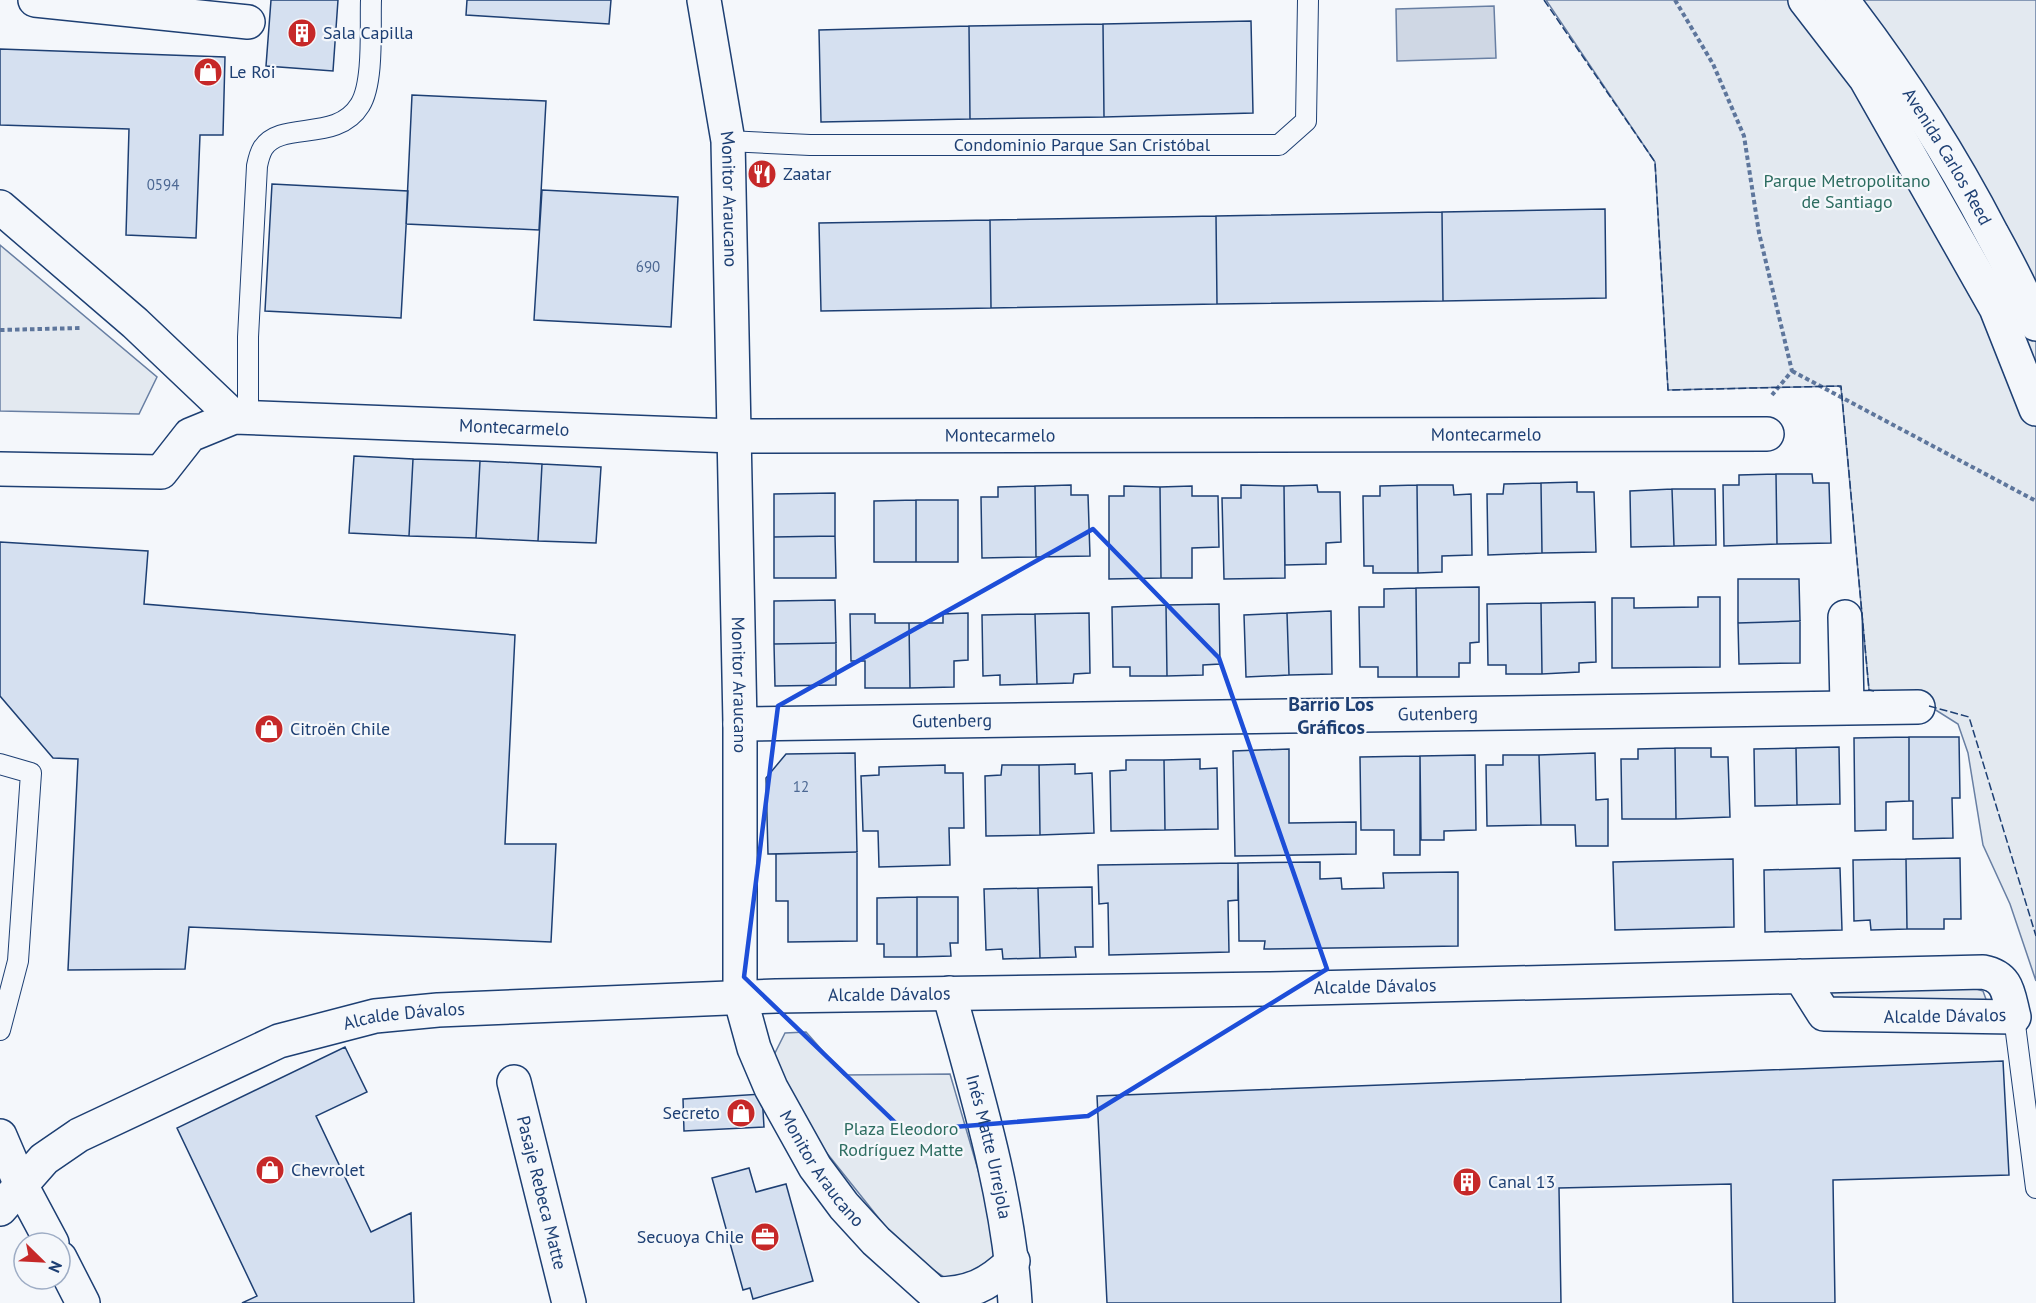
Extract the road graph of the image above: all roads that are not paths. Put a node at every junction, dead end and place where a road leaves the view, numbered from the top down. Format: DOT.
graph roads {
  1 [pos="36,0"];
  2 [pos="371,0"];
  3 [pos="704,0"];
  4 [pos="1308,0"];
  5 [pos="1805,0"];
  6 [pos="1842,0"];
  7 [pos="248,22"];
  8 [pos="728,141"];
  9 [pos="0,207"];
  10 [pos="2036,324"];
  11 [pos="2036,409"];
  12 [pos="241,417"];
  13 [pos="1767,434"];
  14 [pos="733,436"];
  15 [pos="0,469"];
  16 [pos="1845,617"];
  17 [pos="1847,706"];
  18 [pos="1918,706"];
  19 [pos="740,724"];
  20 [pos="0,764"];
  21 [pos="1800,976"];
  22 [pos="949,993"];
  23 [pos="740,997"];
  24 [pos="2014,1017"];
  25 [pos="0,1030"];
  26 [pos="514,1082"];
  27 [pos="0,1136"];
  28 [pos="21,1185"];
  29 [pos="2036,1188"];
  30 [pos="0,1209"];
  31 [pos="46,1231"];
  32 [pos="1013,1261"];
  33 [pos="72,1281"];
  34 [pos="940,1299"];
  35 [pos="83,1303"];
  36 [pos="569,1303"];
  37 [pos="1015,1303"];
  1 -- 7 [label="street"];
  2 -- 12 [label="lane"];
  3 -- 8 [label="street, Monitor Araucano"];
  4 -- 8 [label="lane, Condominio Parque San Cristóbal"];
  5 -- 11 [label="street"];
  6 -- 10 [label="street, Avenida Carlos Reed"];
  8 -- 14 [label="street, Monitor Araucano"];
  9 -- 12 [label="street"];
  12 -- 14 [label="street, Montecarmelo"];
  12 -- 15 [label="street, Montecarmelo"];
  13 -- 14 [label="street, Montecarmelo"];
  14 -- 19 [label="street, Monitor Araucano"];
  16 -- 17 [label="street"];
  17 -- 18 [label="street, Gutenberg"];
  17 -- 19 [label="street, Gutenberg"];
  19 -- 23 [label="street, Monitor Araucano"];
  20 -- 25 [label="lane"];
  21 -- 22 [label="street, Alcalde Dávalos"];
  21 -- 24 [label="street, Alcalde Dávalos"];
  21 -- 24 [label="street, Alcalde Dávalos"];
  22 -- 23 [label="street, Alcalde Dávalos"];
  22 -- 32 [label="street, Inés Matte Urrejola"];
  23 -- 28 [label="street, Alcalde Dávalos"];
  23 -- 34 [label="street, Monitor Araucano"];
  24 -- 29 [label="lane"];
  26 -- 36 [label="street, Pasaje Rebeca Matte"];
  27 -- 28 [label="street"];
  28 -- 30 [label="street, Alcalde Dávalos"];
  28 -- 31 [label="street"];
  32 -- 34 [label="street"];
  32 -- 37 [label="street, Inés Matte Urrejola"];
  33 -- 35 [label="street"];
}
